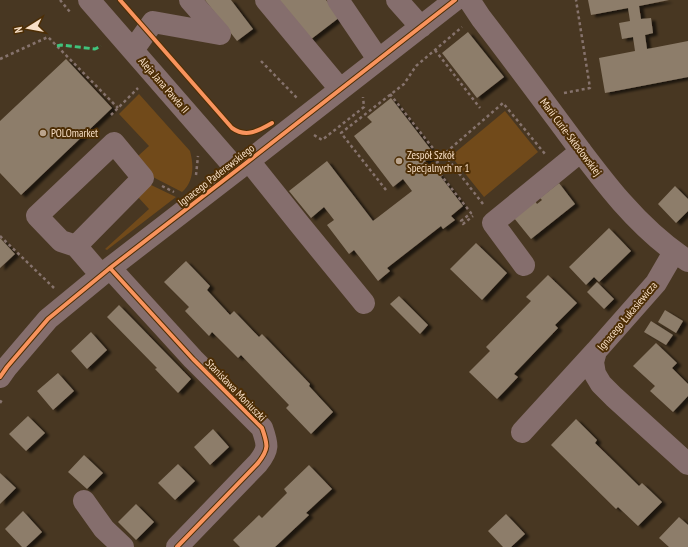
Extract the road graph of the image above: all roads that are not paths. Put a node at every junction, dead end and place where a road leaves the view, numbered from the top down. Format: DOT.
graph roads {
  1 [pos="89,0"];
  2 [pos="190,0"];
  3 [pos="266,0"];
  4 [pos="338,0"];
  5 [pos="397,0"];
  6 [pos="455,0"];
  7 [pos="469,0"];
  8 [pos="420,27"];
  9 [pos="133,50"];
  10 [pos="378,59"];
  11 [pos="340,89"];
  12 [pos="581,151"];
  13 [pos="243,165"];
  14 [pos="76,246"];
  15 [pos="681,256"];
  16 [pos="524,265"];
  17 [pos="105,271"];
  18 [pos="364,303"];
  19 [pos="596,351"];
  20 [pos="0,377"];
  21 [pos="522,432"];
  22 [pos="688,464"];
  23 [pos="84,501"];
  24 [pos="122,547"];
  25 [pos="177,547"];
  1 -- 9 [label="street, Aleja Jana Pawła II"];
  2 -- 9 [label="street"];
  3 -- 11 [label="street"];
  4 -- 10 [label="street"];
  5 -- 8 [label="street"];
  6 -- 8 [label="street, Ignacego Paderewskiego"];
  7 -- 12 [label="street, Marii Curie-Skłodowskiej"];
  8 -- 10 [label="street, Ignacego Paderewskiego"];
  9 -- 13 [label="street, Aleja Jana Pawła II"];
  10 -- 11 [label="street, Ignacego Paderewskiego"];
  11 -- 13 [label="street, Ignacego Paderewskiego"];
  12 -- 15 [label="street, Marii Curie-Skłodowskiej"];
  12 -- 16 [label="street"];
  13 -- 17 [label="street, Ignacego Paderewskiego"];
  13 -- 18 [label="street, Aleja Jana Pawła II"];
  14 -- 14 [label="street"];
  14 -- 17 [label="street, Stanisława Moniuszki"];
  15 -- 19 [label="street, Ignacego Łukasiewicza"];
  17 -- 20 [label="street, Ignacego Paderewskiego"];
  17 -- 25 [label="street, Stanisława Moniuszki"];
  19 -- 21 [label="street"];
  19 -- 22 [label="street, Ignacego Łukasiewicza"];
  23 -- 24 [label="street"];
}
